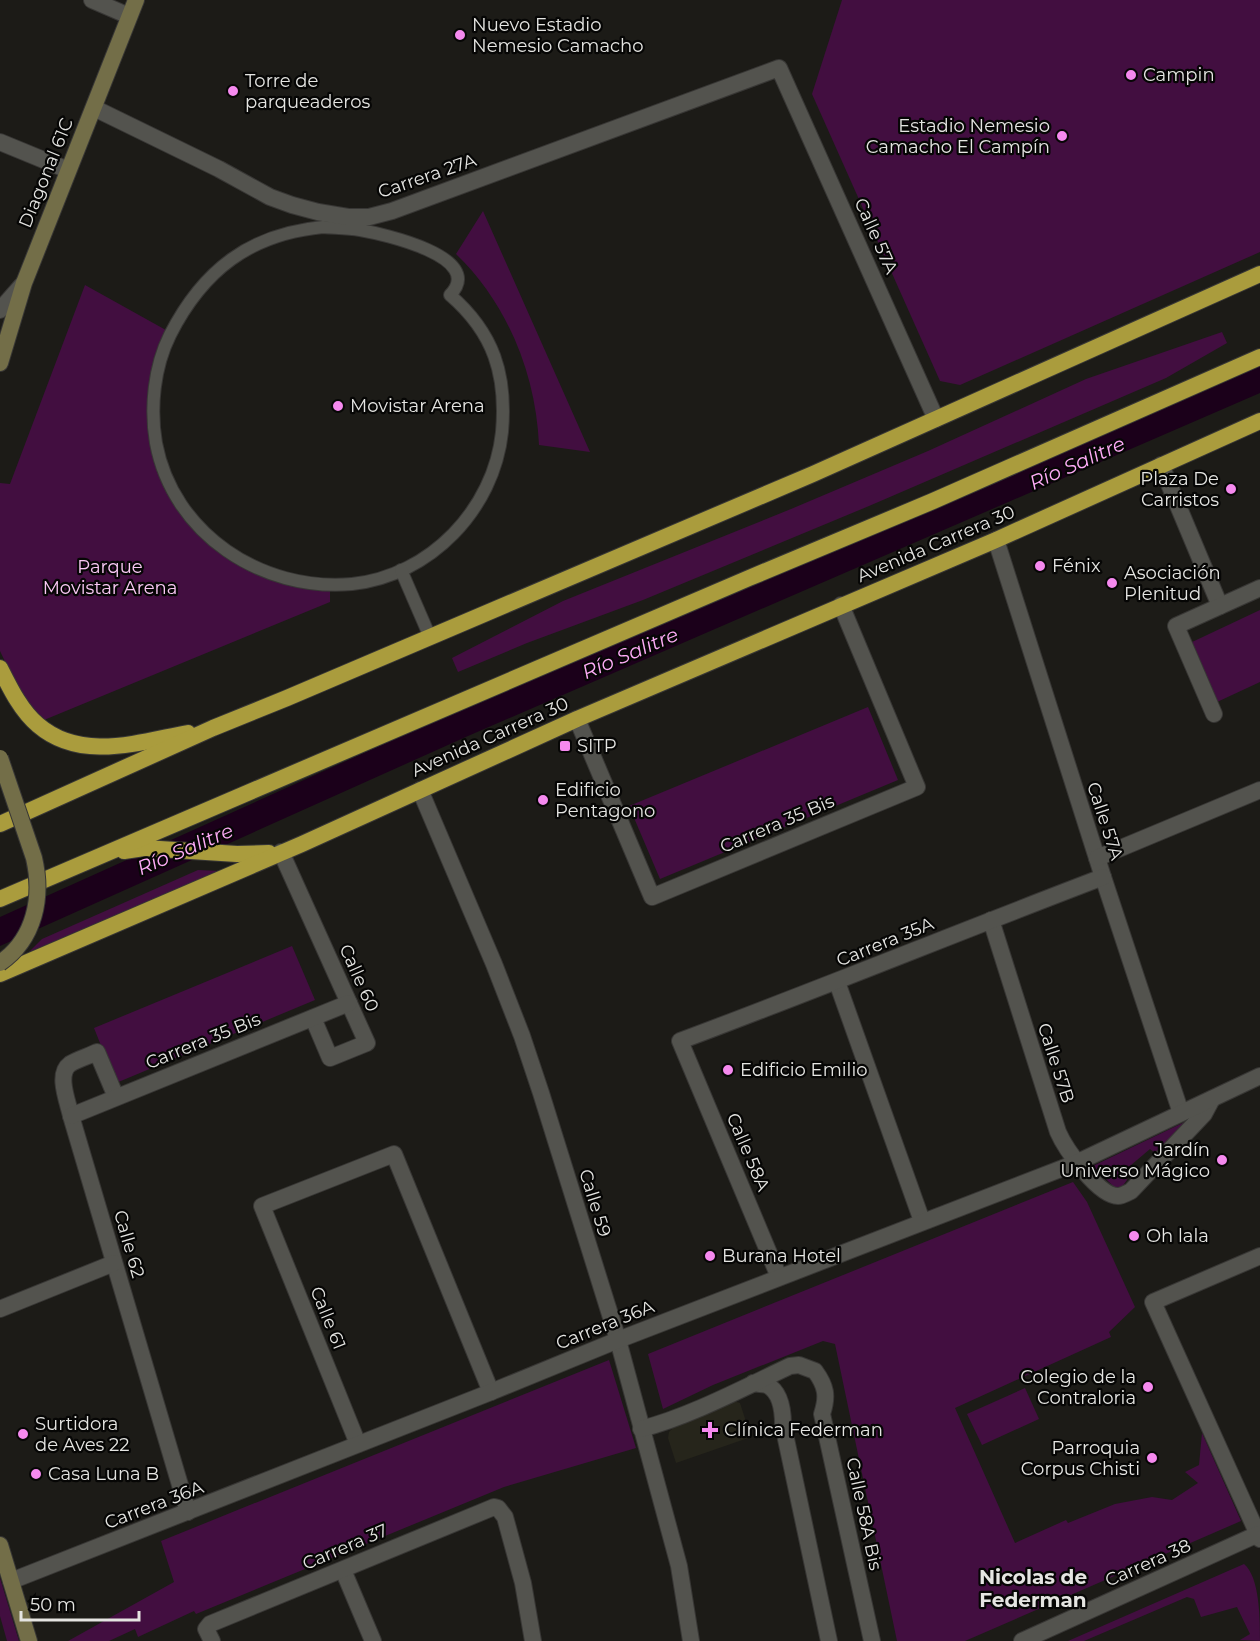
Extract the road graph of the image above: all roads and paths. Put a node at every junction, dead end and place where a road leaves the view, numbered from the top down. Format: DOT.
graph roads {
  1 [pos="92,0"];
  2 [pos="136,0"];
  3 [pos="129,16"];
  4 [pos="779,68"];
  5 [pos="94,108"];
  6 [pos="0,142"];
  7 [pos="68,170"];
  8 [pos="1260,274"];
  9 [pos="24,283"];
  10 [pos="0,310"];
  11 [pos="1260,357"];
  12 [pos="0,363"];
  13 [pos="936,419"];
  14 [pos="1260,422"];
  15 [pos="1161,465"];
  16 [pos="996,540"];
  17 [pos="401,570"];
  18 [pos="1260,588"];
  19 [pos="841,605"];
  20 [pos="1221,606"];
  21 [pos="430,637"];
  22 [pos="0,668"];
  23 [pos="1214,714"];
  24 [pos="577,719"];
  25 [pos="213,728"];
  26 [pos="0,758"];
  27 [pos="420,790"];
  28 [pos="1260,790"];
  29 [pos="0,824"];
  30 [pos="281,852"];
  31 [pos="1097,858"];
  32 [pos="83,862"];
  33 [pos="1103,877"];
  34 [pos="0,899"];
  35 [pos="991,920"];
  36 [pos="0,963"];
  37 [pos="0,974"];
  38 [pos="837,982"];
  39 [pos="349,1003"];
  40 [pos="313,1018"];
  41 [pos="680,1041"];
  42 [pos="1260,1076"];
  43 [pos="116,1097"];
  44 [pos="1212,1099"];
  45 [pos="1181,1113"];
  46 [pos="72,1116"];
  47 [pos="1076,1163"];
  48 [pos="1117,1196"];
  49 [pos="922,1221"];
  50 [pos="1260,1256"];
  51 [pos="114,1263"];
  52 [pos="779,1277"];
  53 [pos="0,1309"];
  54 [pos="618,1340"];
  55 [pos="753,1383"];
  56 [pos="491,1392"];
  57 [pos="641,1429"];
  58 [pos="358,1444"];
  59 [pos="188,1512"];
  60 [pos="1259,1537"];
  61 [pos="0,1545"];
  62 [pos="343,1570"];
  63 [pos="11,1581"];
  64 [pos="210,1633"];
  65 [pos="29,1641"];
  66 [pos="373,1641"];
  67 [pos="533,1641"];
  68 [pos="691,1641"];
  69 [pos="829,1641"];
  70 [pos="872,1641"];
  71 [pos="1022,1641"];
  1 -- 3 [label="street"];
  2 -- 3 [label="main road, Diagonal 61C"];
  3 -- 5 [label="main road, Diagonal 61C"];
  4 -- 5 [label="street, Carrera 27A"];
  4 -- 13 [label="street, Calle 57A"];
  5 -- 7 [label="main road, Diagonal 61C"];
  6 -- 7 [label="street"];
  7 -- 9 [label="main road, Diagonal 61C"];
  8 -- 13 [label="highway"];
  9 -- 10 [label="street"];
  9 -- 12 [label="main road, Diagonal 61C"];
  11 -- 32 [label="highway"];
  13 -- 21 [label="highway"];
  14 -- 15 [label="highway, Avenida Carrera 30"];
  15 -- 16 [label="highway, Avenida Carrera 30"];
  15 -- 20 [label="street"];
  16 -- 19 [label="highway, Avenida Carrera 30"];
  16 -- 31 [label="street, Calle 57A"];
  17 -- 17 [label="street"];
  17 -- 21 [label="street"];
  18 -- 20 [label="street"];
  19 -- 24 [label="highway, Avenida Carrera 30"];
  19 -- 24 [label="street, Carrera 35 Bis"];
  20 -- 23 [label="street"];
  21 -- 25 [label="highway"];
  22 -- 25 [label="highway"];
  24 -- 27 [label="highway, Avenida Carrera 30"];
  25 -- 29 [label="highway"];
  26 -- 36 [label="main road, bridge"];
  27 -- 30 [label="highway, Avenida Carrera 30"];
  27 -- 54 [label="street, Calle 59"];
  28 -- 31 [label="street"];
  30 -- 32 [label="highway"];
  30 -- 37 [label="highway, Avenida Carrera 30"];
  30 -- 39 [label="street, Calle 60"];
  31 -- 33 [label="street, Calle 57A"];
  32 -- 34 [label="highway"];
  33 -- 35 [label="street, Carrera 35A"];
  33 -- 45 [label="street, Calle 57A"];
  35 -- 38 [label="street, Carrera 35A"];
  35 -- 47 [label="street, Calle 57B"];
  38 -- 41 [label="street, Carrera 35A"];
  38 -- 49 [label="street"];
  39 -- 40 [label="street, Carrera 35 Bis"];
  39 -- 40 [label="street, Calle 60"];
  40 -- 43 [label="street, Carrera 35 Bis"];
  41 -- 52 [label="street, Calle 58A"];
  42 -- 44 [label="street, Carrera 36A"];
  43 -- 46 [label="street, Carrera 35 Bis"];
  43 -- 46 [label="street, Calle 62"];
  44 -- 45 [label="street, Carrera 36A"];
  44 -- 48 [label="street, Carrera 36A"];
  45 -- 47 [label="street, Carrera 36A"];
  46 -- 51 [label="street, Calle 62"];
  47 -- 48 [label="street, Calle 57B"];
  47 -- 49 [label="street, Carrera 36A"];
  49 -- 52 [label="street, Carrera 36A"];
  50 -- 60 [label="street"];
  51 -- 53 [label="street"];
  51 -- 59 [label="street, Calle 62"];
  52 -- 54 [label="street, Carrera 36A"];
  54 -- 56 [label="street, Carrera 36A"];
  54 -- 57 [label="street, Calle 59"];
  55 -- 57 [label="street"];
  55 -- 69 [label="street"];
  55 -- 70 [label="street, Calle 58A Bis"];
  56 -- 58 [label="street, Carrera 36A"];
  56 -- 58 [label="street, Calle 61"];
  57 -- 68 [label="street, Calle 59"];
  58 -- 59 [label="street, Carrera 36A"];
  59 -- 63 [label="street, Carrera 36A"];
  60 -- 71 [label="street, Carrera 38"];
  61 -- 63 [label="main road"];
  62 -- 64 [label="street, Carrera 37"];
  62 -- 66 [label="street"];
  62 -- 67 [label="street, Carrera 37"];
  63 -- 65 [label="main road"];
}
